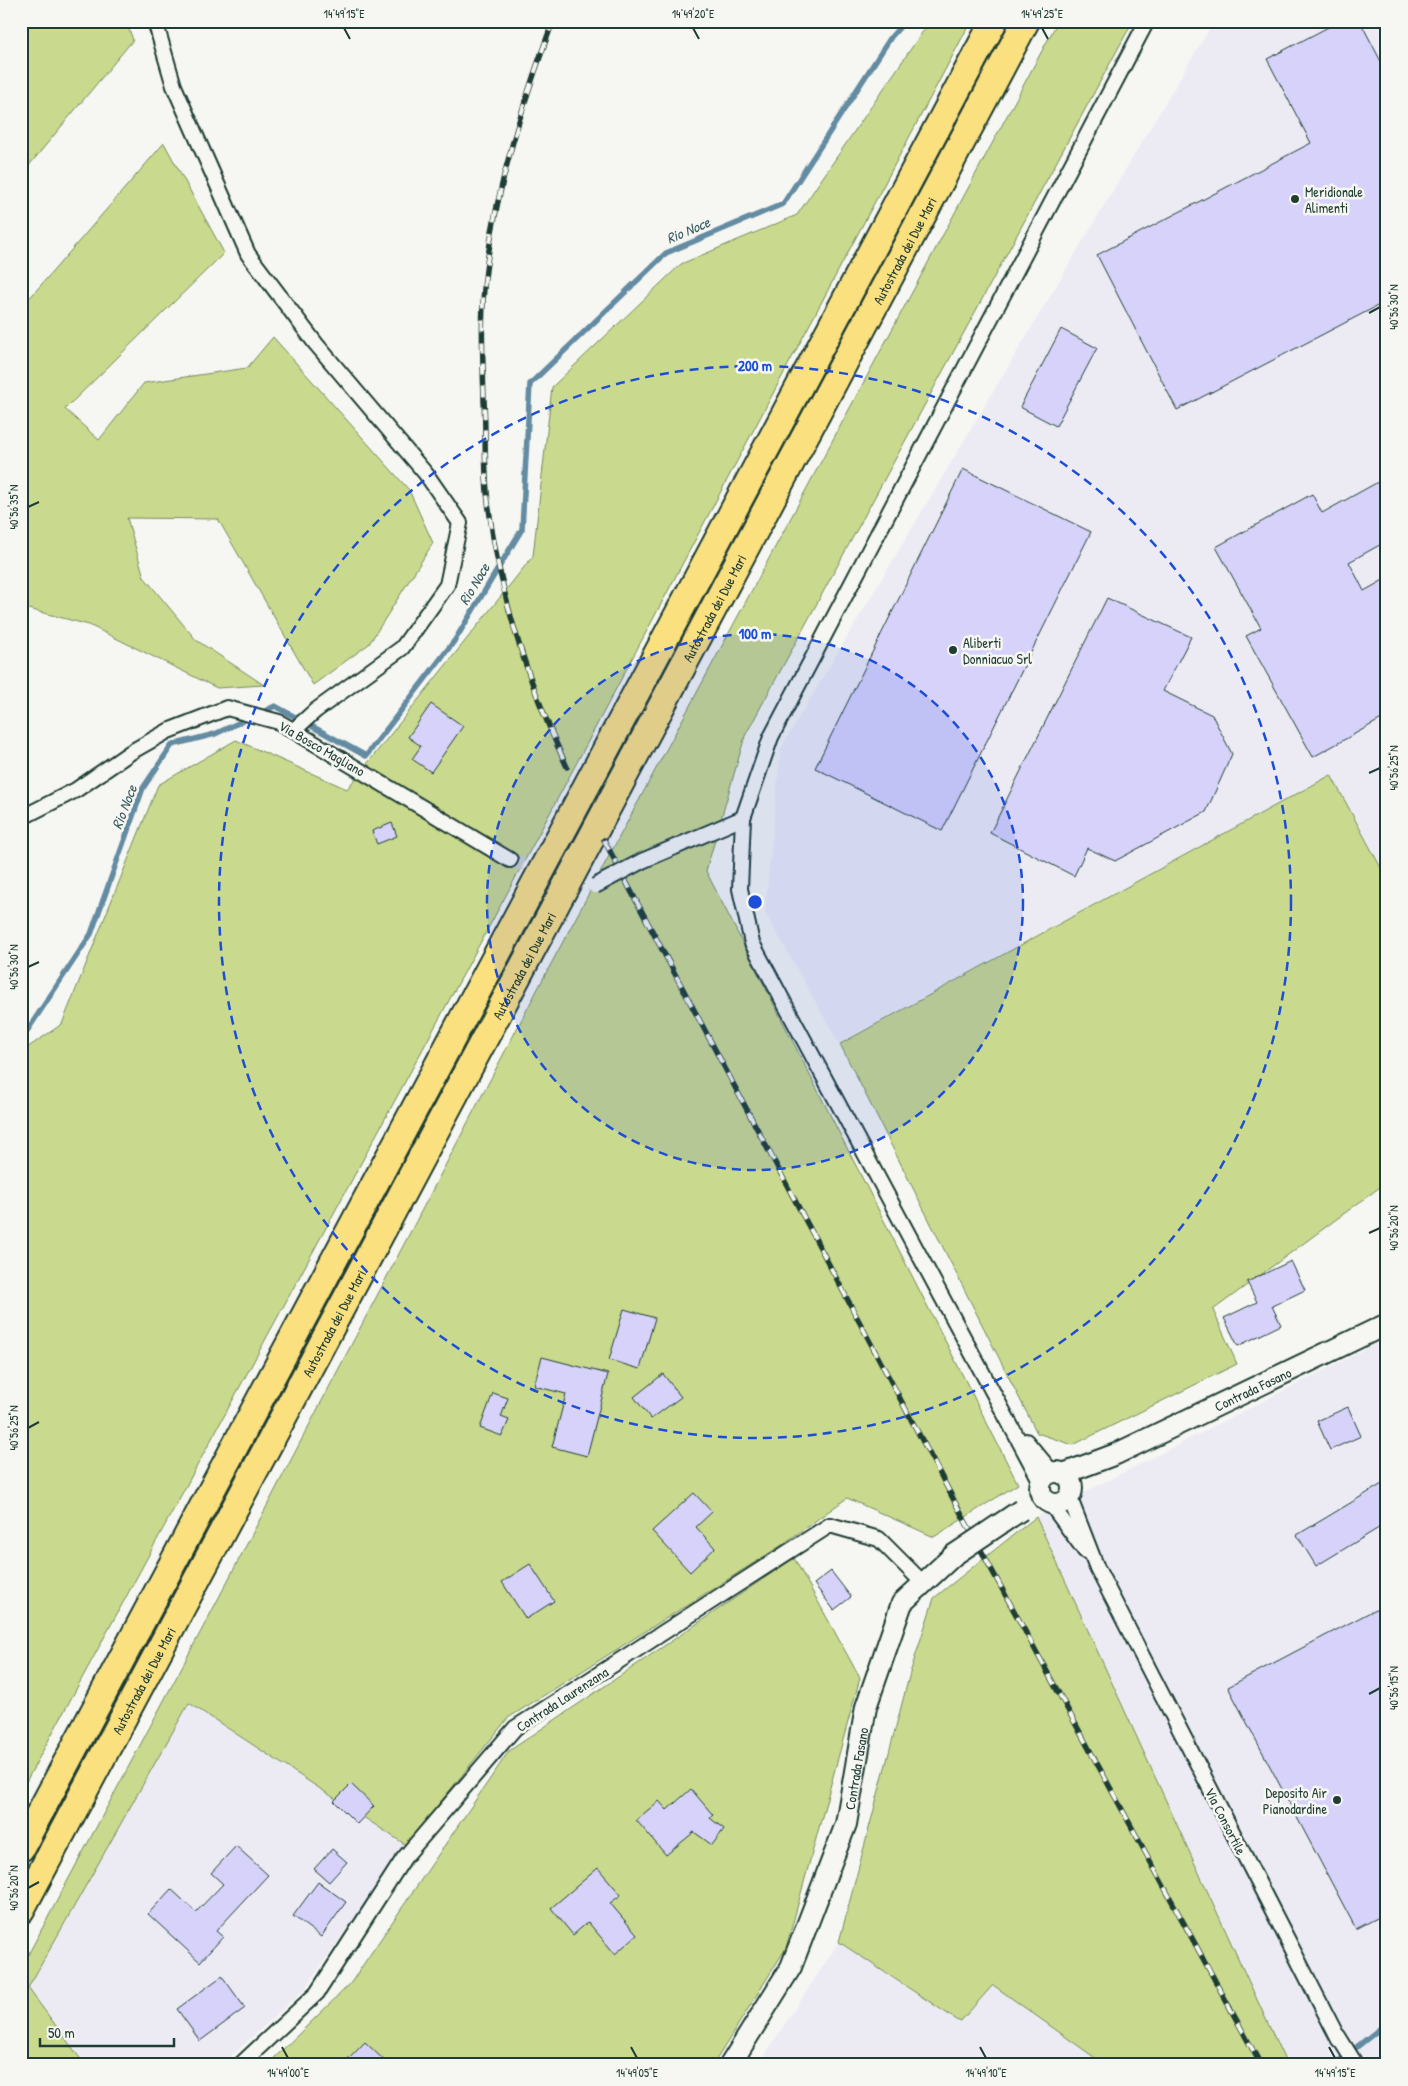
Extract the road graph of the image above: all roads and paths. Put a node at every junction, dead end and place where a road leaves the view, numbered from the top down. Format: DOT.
graph roads {
  1 [pos="155,21"];
  2 [pos="994,21"];
  3 [pos="1026,21"];
  4 [pos="1147,21"];
  5 [pos="294,730"];
  6 [pos="21,818"];
  7 [pos="743,818"];
  8 [pos="510,860"];
  9 [pos="595,886"];
  10 [pos="1387,1324"];
  11 [pos="1054,1487"];
  12 [pos="1097,1568"];
  13 [pos="922,1582"];
  14 [pos="21,1848"];
  15 [pos="21,1910"];
  16 [pos="240,2065"];
  17 [pos="730,2065"];
  18 [pos="1356,2065"];
  1 -- 5 [label="street"];
  2 -- 14 [label="highway, Autostrada dei Due Mari"];
  3 -- 15 [label="highway, Autostrada dei Due Mari"];
  4 -- 7 [label="street"];
  5 -- 6 [label="street, Via Bosco Magliano"];
  5 -- 8 [label="street, Via Bosco Magliano"];
  7 -- 9 [label="street, bridge"];
  7 -- 11 [label="street"];
  10 -- 11 [label="main road, Contrada Fasano"];
  11 -- 12 [label="street"];
  11 -- 12 [label="street"];
  11 -- 13 [label="main road, Contrada Fasano, bridge"];
  12 -- 18 [label="street, Via Consortile"];
  13 -- 16 [label="street, Contrada Laurenzana"];
  13 -- 17 [label="main road, Contrada Fasano"];
}
